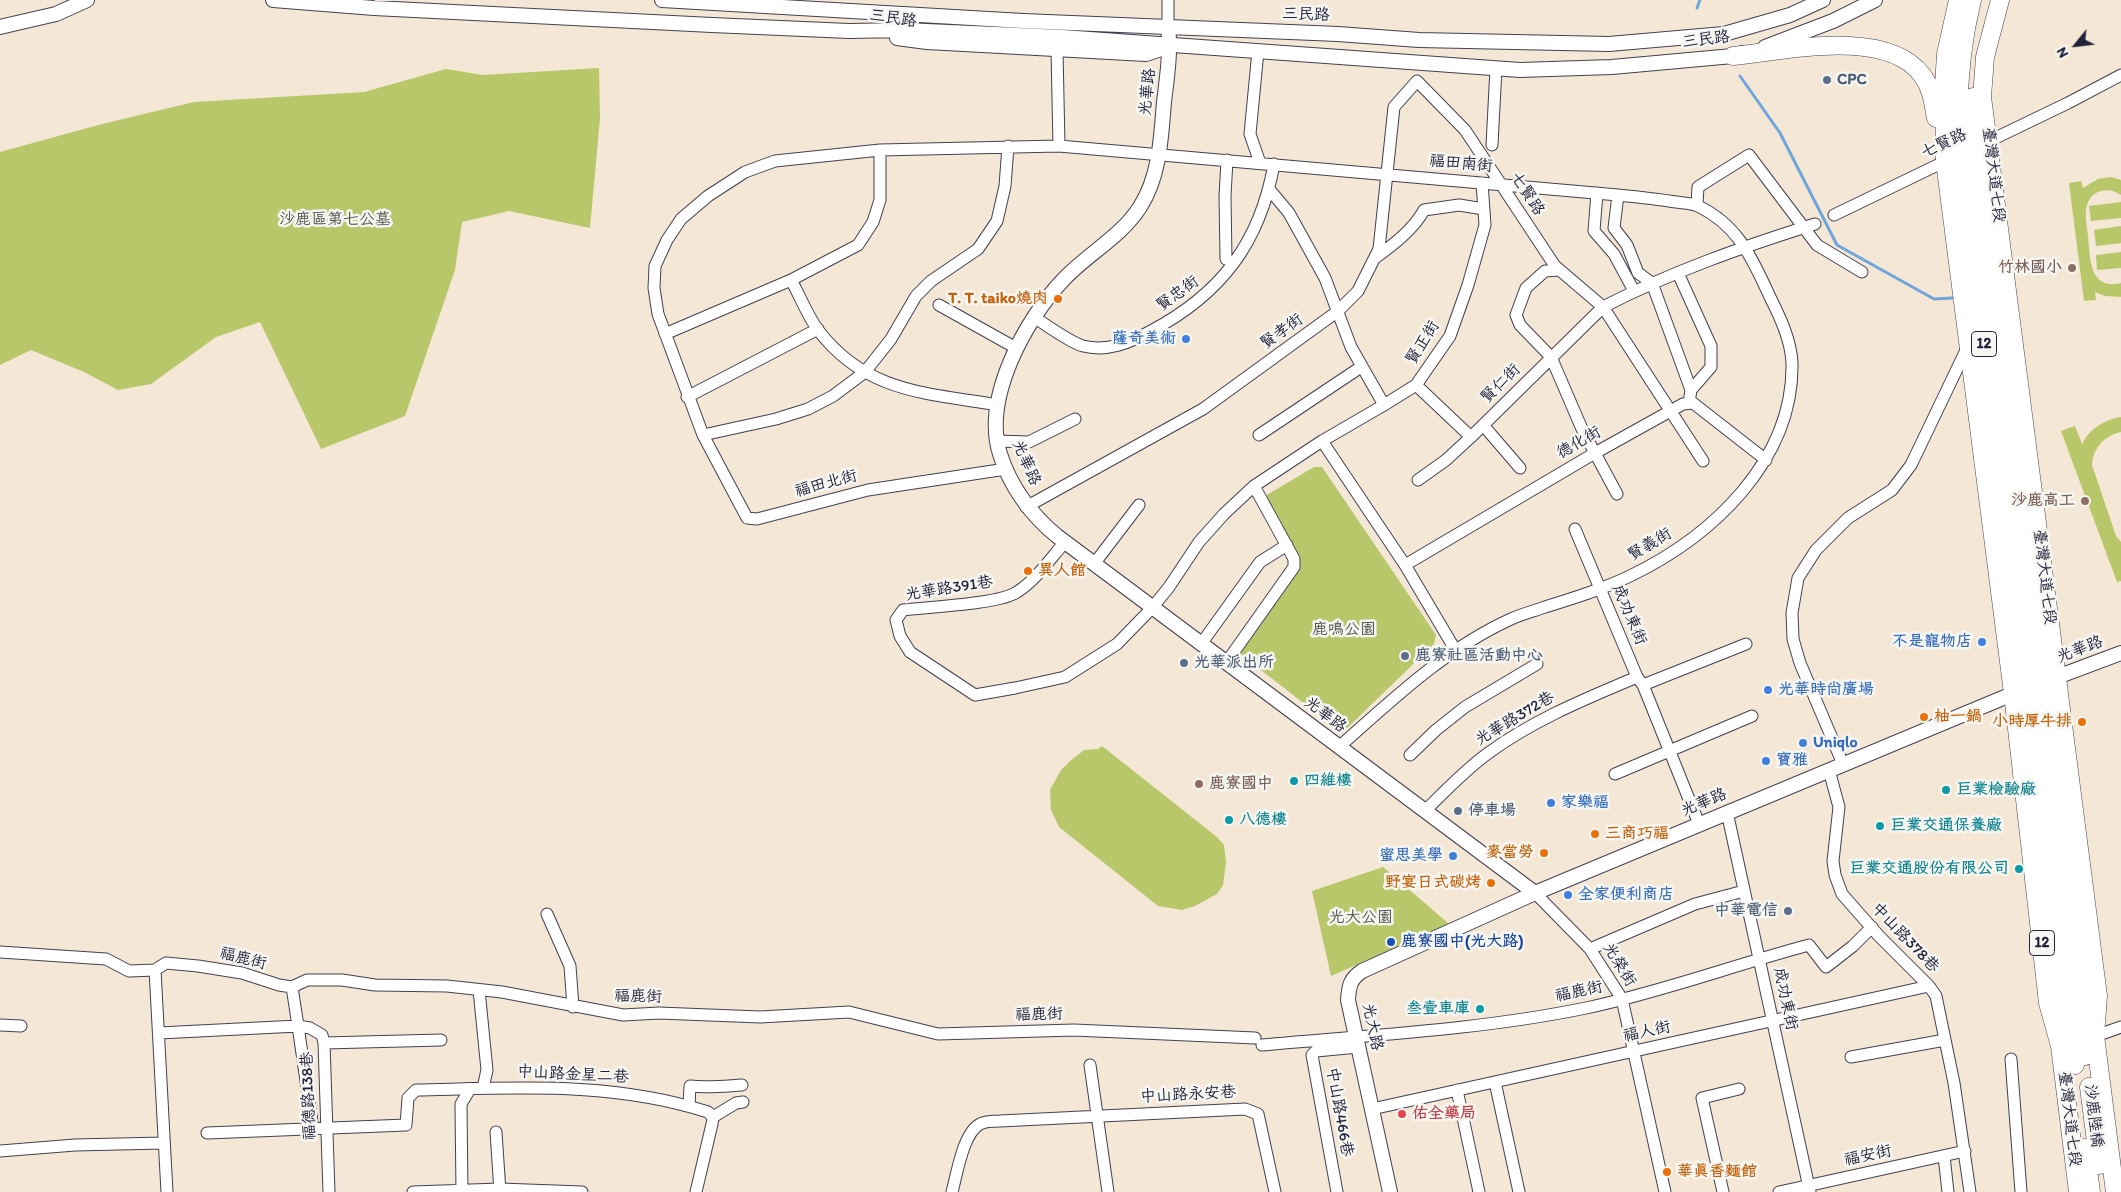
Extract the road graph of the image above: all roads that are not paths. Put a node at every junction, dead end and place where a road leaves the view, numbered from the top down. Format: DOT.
graph roads {
  1 [pos="87,0"];
  2 [pos="273,0"];
  3 [pos="662,0"];
  4 [pos="1168,0"];
  5 [pos="1823,0"];
  6 [pos="1875,0"];
  7 [pos="1958,0"];
  8 [pos="1972,0"];
  9 [pos="1987,0"];
  10 [pos="2000,0"];
  11 [pos="712,3"];
  12 [pos="712,25"];
  13 [pos="0,27"];
  14 [pos="1168,27"];
  15 [pos="850,31"];
  16 [pos="1666,39"];
  17 [pos="1419,40"];
  18 [pos="1170,46"];
  19 [pos="1057,50"];
  20 [pos="1258,51"];
  21 [pos="1732,56"];
  22 [pos="1420,62"];
  23 [pos="1670,62"];
  24 [pos="1496,68"];
  25 [pos="2121,76"];
  26 [pos="1418,81"];
  27 [pos="1492,145"];
  28 [pos="1008,146"];
  29 [pos="1059,146"];
  30 [pos="880,150"];
  31 [pos="1967,151"];
  32 [pos="1159,154"];
  33 [pos="1227,160"];
  34 [pos="1260,163"];
  35 [pos="1274,164"];
  36 [pos="1387,174"];
  37 [pos="1482,183"];
  38 [pos="1501,184"];
  39 [pos="1269,189"];
  40 [pos="1597,193"];
  41 [pos="1618,195"];
  42 [pos="1697,206"];
  43 [pos="1484,210"];
  44 [pos="1834,214"];
  45 [pos="1815,224"];
  46 [pos="1803,228"];
  47 [pos="1746,246"];
  48 [pos="1375,258"];
  49 [pos="1226,259"];
  50 [pos="1559,270"];
  51 [pos="1862,272"];
  52 [pos="1678,273"];
  53 [pos="790,280"];
  54 [pos="1652,283"];
  55 [pos="1634,291"];
  56 [pos="939,305"];
  57 [pos="1603,307"];
  58 [pos="1338,311"];
  59 [pos="1034,318"];
  60 [pos="818,329"];
  61 [pos="665,334"];
  62 [pos="1968,344"];
  63 [pos="1016,348"];
  64 [pos="1551,357"];
  65 [pos="1361,367"];
  66 [pos="865,372"];
  67 [pos="1416,385"];
  68 [pos="1691,390"];
  69 [pos="687,397"];
  70 [pos="1688,403"];
  71 [pos="998,405"];
  72 [pos="1384,405"];
  73 [pos="1670,410"];
  74 [pos="1075,419"];
  75 [pos="1482,426"];
  76 [pos="703,435"];
  77 [pos="1259,436"];
  78 [pos="1471,437"];
  79 [pos="997,441"];
  80 [pos="1322,441"];
  81 [pos="1594,453"];
  82 [pos="1766,460"];
  83 [pos="1702,461"];
  84 [pos="1520,468"];
  85 [pos="1006,469"];
  86 [pos="1418,480"];
  87 [pos="1254,486"];
  88 [pos="1617,494"];
  89 [pos="1139,504"];
  90 [pos="1026,507"];
  91 [pos="1575,529"];
  92 [pos="1065,542"];
  93 [pos="1287,545"];
  94 [pos="1094,564"];
  95 [pos="1405,565"];
  96 [pos="1600,589"];
  97 [pos="1152,608"];
  98 [pos="1201,644"];
  99 [pos="1746,644"];
  100 [pos="1456,650"];
  101 [pos="2121,653"];
  102 [pos="1226,663"];
  103 [pos="1537,664"];
  104 [pos="1640,681"];
  105 [pos="2035,685"];
  106 [pos="1752,716"];
  107 [pos="1339,747"];
  108 [pos="1669,751"];
  109 [pos="1410,755"];
  110 [pos="1844,764"];
  111 [pos="1829,770"];
  112 [pos="1615,774"];
  113 [pos="1425,811"];
  114 [pos="1727,812"];
  115 [pos="1699,824"];
  116 [pos="1744,890"];
  117 [pos="1535,893"];
  118 [pos="547,914"];
  119 [pos="1872,927"];
  120 [pos="1590,949"];
  121 [pos="0,952"];
  122 [pos="1759,958"];
  123 [pos="155,970"];
  124 [pos="1929,986"];
  125 [pos="292,987"];
  126 [pos="479,990"];
  127 [pos="1622,999"];
  128 [pos="2073,999"];
  129 [pos="573,1007"];
  130 [pos="1773,1021"];
  131 [pos="0,1025"];
  132 [pos="21,1026"];
  133 [pos="298,1026"];
  134 [pos="2121,1027"];
  135 [pos="159,1033"];
  136 [pos="440,1040"];
  137 [pos="1945,1040"];
  138 [pos="2078,1041"];
  139 [pos="1357,1042"];
  140 [pos="324,1043"];
  141 [pos="1635,1051"];
  142 [pos="1851,1057"];
  143 [pos="2011,1059"];
  144 [pos="1090,1065"];
  145 [pos="1495,1082"];
  146 [pos="742,1085"];
  147 [pos="483,1088"];
  148 [pos="470,1089"];
  149 [pos="1458,1090"];
  150 [pos="1739,1090"];
  151 [pos="743,1102"];
  152 [pos="689,1106"];
  153 [pos="1372,1109"];
  154 [pos="1098,1116"];
  155 [pos="713,1117"];
  156 [pos="313,1128"];
  157 [pos="327,1128"];
  158 [pos="496,1132"];
  159 [pos="207,1133"];
  160 [pos="163,1143"];
  161 [pos="0,1151"];
  162 [pos="1965,1151"];
  163 [pos="1944,1156"];
  164 [pos="2113,1186"];
  165 [pos="1809,1189"];
  166 [pos="462,1191"];
  167 [pos="500,1191"];
  168 [pos="167,1192"];
  169 [pos="329,1192"];
  170 [pos="413,1192"];
  171 [pos="582,1192"];
  172 [pos="696,1192"];
  173 [pos="952,1192"];
  174 [pos="1108,1192"];
  175 [pos="1275,1192"];
  176 [pos="1337,1192"];
  177 [pos="1390,1192"];
  178 [pos="1479,1192"];
  179 [pos="1519,1192"];
  180 [pos="1665,1192"];
  181 [pos="1723,1192"];
  182 [pos="1779,1192"];
  183 [pos="1948,1192"];
  184 [pos="1970,1192"];
  185 [pos="2021,1192"];
  186 [pos="2078,1192"];
  187 [pos="2091,1192"];
  1 -- 13 [label="street"];
  2 -- 12 [label="street, 三民路"];
  3 -- 11 [label="street, 三民路"];
  4 -- 14 [label="street"];
  5 -- 16 [label="street, 三民路"];
  6 -- 21 [label="street, 三民路"];
  7 -- 31 [label="main road, 臺灣大道七段 / 12"];
  8 -- 31 [label="main road, 臺灣大道七段 / 12"];
  9 -- 31 [label="main road, 臺灣大道七段 / 12"];
  10 -- 31 [label="main road, 臺灣大道七段 / 12"];
  11 -- 12 [label="street"];
  11 -- 14 [label="street, 三民路"];
  12 -- 15 [label="street, 三民路"];
  14 -- 17 [label="street, 三民路"];
  14 -- 18 [label="street, 光華路"];
  15 -- 18 [label="street, 三民路"];
  15 -- 19 [label="street, 三民路"];
  16 -- 17 [label="street, 三民路"];
  16 -- 23 [label="street"];
  17 -- 22 [label="street"];
  18 -- 19 [label="street, 三民路"];
  18 -- 20 [label="street, 三民路"];
  18 -- 32 [label="street, 光華路"];
  19 -- 29 [label="street"];
  20 -- 22 [label="street, 三民路"];
  20 -- 34 [label="street"];
  21 -- 23 [label="street, 三民路"];
  21 -- 31 [label="main road"];
  22 -- 24 [label="street, 三民路"];
  22 -- 26 [label="street"];
  23 -- 24 [label="street, 三民路"];
  24 -- 27 [label="street"];
  25 -- 31 [label="street, 七賢路"];
  26 -- 36 [label="street, 賢孝街"];
  26 -- 38 [label="street, 七賢路"];
  28 -- 29 [label="street, 福田北街"];
  28 -- 30 [label="street, 福田北街"];
  28 -- 66 [label="street"];
  29 -- 32 [label="street, 福田北街"];
  30 -- 53 [label="street"];
  30 -- 61 [label="street, 福田北街"];
  31 -- 44 [label="street, 七賢路"];
  31 -- 62 [label="main road, 臺灣大道七段 / 12"];
  31 -- 105 [label="main road, 臺灣大道七段 / 12"];
  32 -- 33 [label="street, 福田南街"];
  32 -- 59 [label="street, 光華路"];
  33 -- 34 [label="street, 福田南街"];
  33 -- 49 [label="street"];
  34 -- 35 [label="street, 福田南街"];
  35 -- 36 [label="street, 福田南街"];
  35 -- 39 [label="street, 賢忠街"];
  36 -- 37 [label="street, 福田南街"];
  36 -- 48 [label="street, 賢孝街"];
  37 -- 38 [label="street, 福田南街"];
  37 -- 43 [label="street, 賢正街"];
  38 -- 40 [label="street, 福田南街"];
  38 -- 50 [label="street, 七賢路"];
  39 -- 58 [label="street"];
  39 -- 59 [label="street, 賢忠街"];
  40 -- 41 [label="street, 福田南街"];
  40 -- 55 [label="street"];
  41 -- 42 [label="street, 福田南街"];
  41 -- 54 [label="street"];
  42 -- 46 [label="street"];
  42 -- 47 [label="street, 福田南街"];
  43 -- 48 [label="street"];
  43 -- 67 [label="street, 賢正街"];
  45 -- 46 [label="street"];
  46 -- 47 [label="street"];
  46 -- 51 [label="street"];
  47 -- 52 [label="street"];
  47 -- 82 [label="street, 賢義街"];
  48 -- 58 [label="street, 賢孝街"];
  50 -- 57 [label="street, 七賢路"];
  50 -- 64 [label="street"];
  52 -- 54 [label="street"];
  52 -- 68 [label="street"];
  53 -- 60 [label="street"];
  53 -- 61 [label="street"];
  54 -- 55 [label="street"];
  54 -- 68 [label="street"];
  55 -- 57 [label="street"];
  56 -- 63 [label="street"];
  57 -- 64 [label="street, 賢仁街"];
  57 -- 73 [label="street, 七賢路"];
  58 -- 65 [label="street"];
  58 -- 90 [label="street, 賢孝街"];
  59 -- 63 [label="street, 光華路"];
  60 -- 66 [label="street"];
  60 -- 69 [label="street"];
  61 -- 69 [label="street, 福田北街"];
  62 -- 105 [label="main road, 臺灣大道七段 / 12"];
  62 -- 110 [label="street"];
  63 -- 71 [label="street, 光華路"];
  64 -- 75 [label="street, 賢仁街"];
  64 -- 81 [label="street"];
  65 -- 72 [label="street"];
  65 -- 77 [label="street"];
  66 -- 71 [label="street"];
  66 -- 76 [label="street"];
  67 -- 72 [label="street, 賢正街"];
  67 -- 78 [label="street"];
  68 -- 70 [label="street"];
  69 -- 76 [label="street, 福田北街"];
  70 -- 73 [label="street, 德化街"];
  70 -- 82 [label="street"];
  71 -- 79 [label="street, 光華路"];
  72 -- 80 [label="street, 賢正街"];
  73 -- 81 [label="street, 德化街"];
  73 -- 83 [label="street, 七賢路"];
  74 -- 79 [label="street"];
  75 -- 78 [label="street, 賢仁街"];
  75 -- 84 [label="street"];
  76 -- 85 [label="street, 福田北街"];
  78 -- 86 [label="street, 賢仁街"];
  79 -- 85 [label="street, 光華路"];
  80 -- 87 [label="street, 賢正街"];
  80 -- 95 [label="street"];
  81 -- 88 [label="street"];
  81 -- 95 [label="street, 德化街"];
  82 -- 96 [label="street, 賢義街"];
  85 -- 90 [label="street, 光華路"];
  87 -- 93 [label="street"];
  87 -- 97 [label="street, 賢正街"];
  89 -- 94 [label="street"];
  90 -- 92 [label="street, 光華路"];
  91 -- 96 [label="street, 成功東街"];
  92 -- 94 [label="street, 光華路"];
  92 -- 97 [label="street, 光華路391巷"];
  93 -- 98 [label="street"];
  93 -- 102 [label="street"];
  94 -- 97 [label="street, 光華路"];
  95 -- 100 [label="street"];
  96 -- 100 [label="street, 賢義街"];
  96 -- 104 [label="street, 成功東街"];
  97 -- 98 [label="street, 光華路"];
  98 -- 102 [label="street, 光華路"];
  99 -- 104 [label="street, 光華路372巷"];
  100 -- 107 [label="street, 賢義街"];
  101 -- 105 [label="street, 光華路"];
  102 -- 107 [label="street, 光華路"];
  103 -- 109 [label="street"];
  104 -- 108 [label="street, 成功東街"];
  104 -- 113 [label="street, 光華路372巷"];
  105 -- 110 [label="street, 光華路"];
  105 -- 128 [label="main road, 臺灣大道七段 / 12"];
  105 -- 138 [label="main road, 臺灣大道七段 / 12"];
  105 -- 138 [label="main road, 臺灣大道七段 / 12"];
  106 -- 108 [label="street"];
  107 -- 113 [label="street, 光華路"];
  108 -- 112 [label="street"];
  108 -- 115 [label="street, 成功東街"];
  110 -- 111 [label="street, 光華路"];
  111 -- 114 [label="street, 光華路"];
  111 -- 119 [label="street, 中山路378巷"];
  113 -- 117 [label="street, 光華路"];
  114 -- 115 [label="street, 光華路"];
  114 -- 116 [label="street, 成功東街"];
  115 -- 117 [label="street, 光華路"];
  116 -- 120 [label="street"];
  116 -- 122 [label="street, 成功東街"];
  117 -- 120 [label="street, 光榮街"];
  117 -- 139 [label="street, 光大路"];
  118 -- 129 [label="street"];
  119 -- 122 [label="street, 福鹿街"];
  119 -- 124 [label="street, 中山路378巷"];
  120 -- 127 [label="street, 光榮街"];
  121 -- 123 [label="street, 福鹿街"];
  122 -- 127 [label="street, 福鹿街"];
  122 -- 130 [label="street, 成功東街"];
  123 -- 125 [label="street, 福鹿街"];
  123 -- 135 [label="street"];
  124 -- 130 [label="street, 福人街"];
  124 -- 137 [label="street, 中山路378巷"];
  125 -- 126 [label="street, 福鹿街"];
  125 -- 133 [label="street"];
  126 -- 129 [label="street, 福鹿街"];
  126 -- 147 [label="street"];
  127 -- 139 [label="street, 福鹿街"];
  127 -- 141 [label="street, 光榮街"];
  128 -- 138 [label="main road, 臺灣大道七段 / 12"];
  128 -- 138 [label="main road, 臺灣大道七段 / 12"];
  129 -- 139 [label="street, 福鹿街"];
  130 -- 141 [label="street, 福人街"];
  130 -- 165 [label="street, 成功東街"];
  131 -- 132 [label="street"];
  133 -- 135 [label="street"];
  133 -- 140 [label="street, 福德路138巷"];
  133 -- 156 [label="street"];
  134 -- 138 [label="street"];
  135 -- 160 [label="street"];
  136 -- 140 [label="street"];
  137 -- 142 [label="street"];
  137 -- 162 [label="street, 中山路378巷"];
  138 -- 164 [label="main road, 臺灣大道七段 / 12"];
  138 -- 186 [label="main road, 臺灣大道七段 / 12"];
  138 -- 187 [label="main road, 沙鹿陸橋 / 12"];
  139 -- 153 [label="street, 光大路"];
  139 -- 176 [label="street, 中山路466巷"];
  140 -- 157 [label="street, 福德路138巷"];
  141 -- 145 [label="street, 福人街"];
  141 -- 180 [label="street, 光榮街"];
  143 -- 185 [label="street"];
  144 -- 154 [label="street"];
  145 -- 149 [label="street, 福人街"];
  145 -- 179 [label="street"];
  146 -- 152 [label="street"];
  147 -- 148 [label="street, 中山路金星二巷"];
  147 -- 152 [label="street, 中山路金星二巷"];
  148 -- 157 [label="street, 中山路金星二巷"];
  148 -- 166 [label="street"];
  149 -- 153 [label="street, 福人街"];
  149 -- 178 [label="street"];
  150 -- 181 [label="street"];
  151 -- 155 [label="street"];
  152 -- 155 [label="street, 中山路金星二巷"];
  153 -- 177 [label="street, 光大路"];
  154 -- 173 [label="street, 中山路永安巷"];
  154 -- 174 [label="street"];
  154 -- 175 [label="street, 中山路永安巷"];
  155 -- 172 [label="street"];
  156 -- 157 [label="street"];
  156 -- 159 [label="street"];
  157 -- 169 [label="street, 福德路138巷"];
  158 -- 167 [label="street"];
  160 -- 161 [label="street"];
  160 -- 168 [label="street"];
  162 -- 163 [label="street, 福安街"];
  162 -- 184 [label="street, 中山路378巷"];
  163 -- 165 [label="street, 福安街"];
  163 -- 183 [label="street"];
  165 -- 182 [label="street, 福安街"];
  166 -- 167 [label="street"];
  166 -- 170 [label="street"];
  167 -- 171 [label="street"];
}
